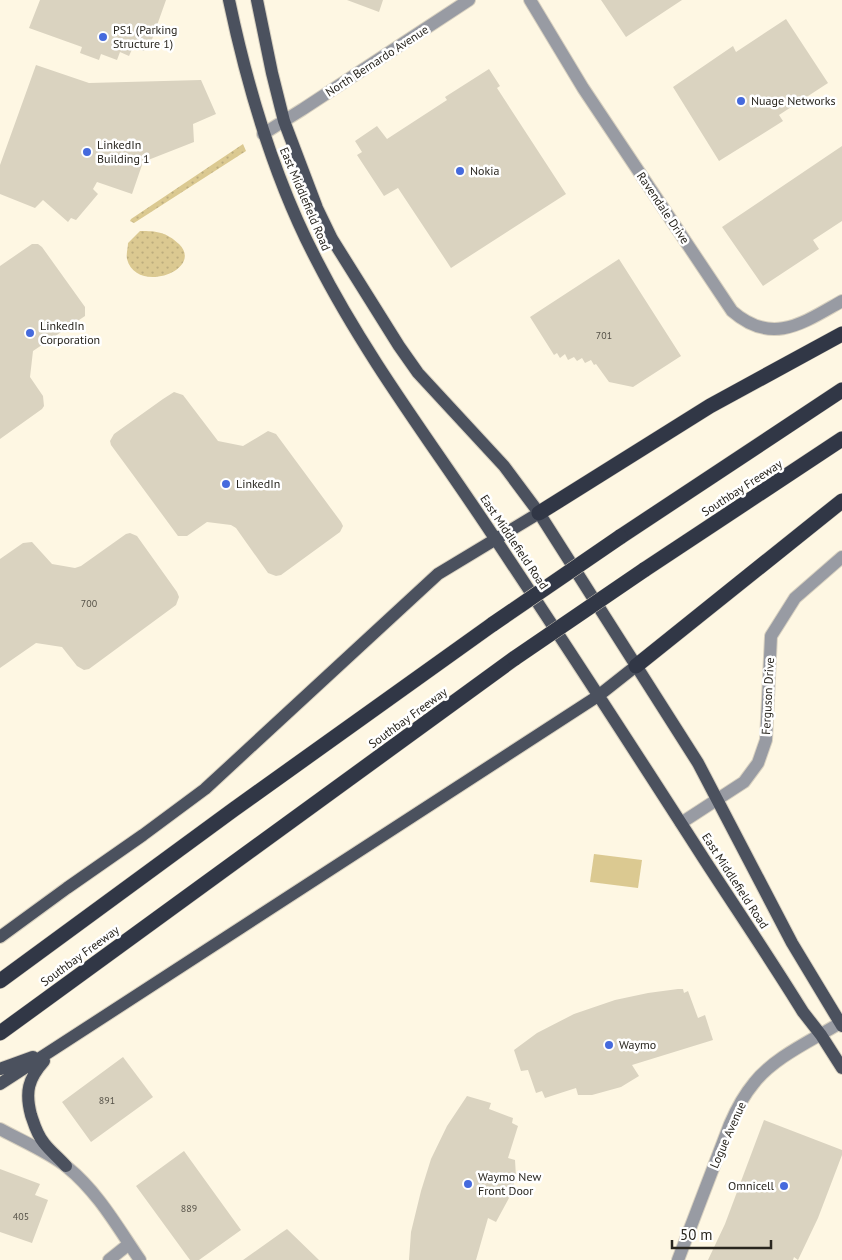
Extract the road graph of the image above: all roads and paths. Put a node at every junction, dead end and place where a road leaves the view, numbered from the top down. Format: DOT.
graph roads {
  1 [pos="229,0"];
  2 [pos="257,0"];
  3 [pos="469,0"];
  4 [pos="530,0"];
  5 [pos="284,121"];
  6 [pos="263,134"];
  7 [pos="842,301"];
  8 [pos="842,334"];
  9 [pos="842,390"];
  10 [pos="842,440"];
  11 [pos="842,501"];
  12 [pos="539,513"];
  13 [pos="495,538"];
  14 [pos="842,557"];
  15 [pos="636,666"];
  16 [pos="598,696"];
  17 [pos="717,800"];
  18 [pos="681,823"];
  19 [pos="0,937"];
  20 [pos="0,981"];
  21 [pos="841,1024"];
  22 [pos="0,1033"];
  23 [pos="821,1035"];
  24 [pos="56,1048"];
  25 [pos="842,1068"];
  26 [pos="0,1069"];
  27 [pos="0,1084"];
  28 [pos="0,1129"];
  29 [pos="66,1166"];
  30 [pos="129,1244"];
  31 [pos="109,1260"];
  32 [pos="140,1260"];
  33 [pos="678,1260"];
  1 -- 6 [label="main road, East Middlefield Road"];
  2 -- 5 [label="main road, East Middlefield Road"];
  3 -- 5 [label="street, North Bernardo Avenue"];
  4 -- 7 [label="street, Ravendale Drive"];
  5 -- 6 [label="street, North Bernardo Avenue"];
  5 -- 12 [label="main road, East Middlefield Road"];
  6 -- 13 [label="main road, East Middlefield Road"];
  8 -- 12 [label="highway"];
  9 -- 20 [label="highway, bridge"];
  10 -- 22 [label="highway, Southbay Freeway, bridge"];
  11 -- 15 [label="highway"];
  12 -- 13 [label="main road"];
  12 -- 15 [label="main road, East Middlefield Road"];
  13 -- 16 [label="main road, East Middlefield Road"];
  13 -- 19 [label="main road"];
  14 -- 17 [label="street, Ferguson Drive"];
  15 -- 16 [label="main road"];
  15 -- 17 [label="main road, East Middlefield Road"];
  16 -- 18 [label="main road, East Middlefield Road"];
  16 -- 24 [label="main road"];
  17 -- 18 [label="street, Ferguson Drive"];
  17 -- 21 [label="main road, East Middlefield Road"];
  18 -- 23 [label="main road, East Middlefield Road"];
  21 -- 23 [label="street, Logue Avenue"];
  23 -- 25 [label="main road, East Middlefield Road"];
  23 -- 33 [label="street, Logue Avenue"];
  24 -- 26 [label="main road"];
  24 -- 27 [label="main road"];
  24 -- 29 [label="main road"];
  28 -- 29 [label="street"];
  29 -- 30 [label="street"];
  30 -- 31 [label="street"];
  30 -- 32 [label="street"];
}
